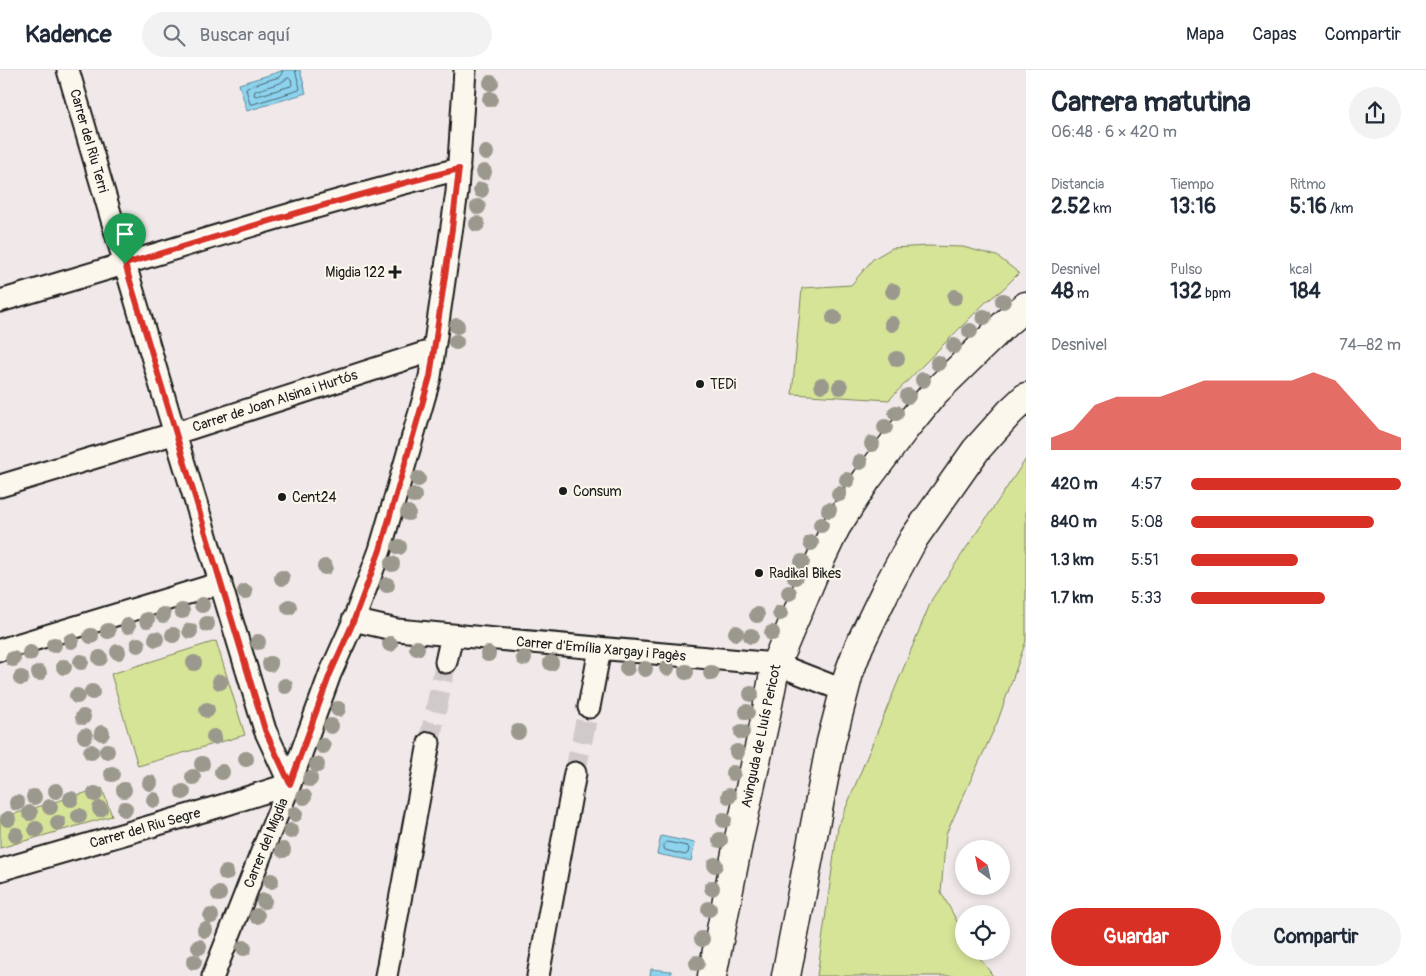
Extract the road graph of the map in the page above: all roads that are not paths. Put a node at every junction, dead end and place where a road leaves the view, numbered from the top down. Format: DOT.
graph roads {
  1 [pos="68,70"];
  2 [pos="465,70"];
  3 [pos="459,169"];
  4 [pos="125,264"];
  5 [pos="0,301"];
  6 [pos="1026,306"];
  7 [pos="434,350"];
  8 [pos="1026,397"];
  9 [pos="176,434"];
  10 [pos="0,486"];
  11 [pos="221,583"];
  12 [pos="353,620"];
  13 [pos="452,635"];
  14 [pos="600,649"];
  15 [pos="0,650"];
  16 [pos="446,662"];
  17 [pos="776,664"];
  18 [pos="845,691"];
  19 [pos="589,708"];
  20 [pos="428,743"];
  21 [pos="575,774"];
  22 [pos="290,784"];
  23 [pos="0,870"];
  24 [pos="213,976"];
  25 [pos="386,976"];
  26 [pos="538,976"];
  27 [pos="712,976"];
  28 [pos="786,976"];
  1 -- 4 [label="street, Carrer del Riu Terri"];
  2 -- 3 [label="street, Carrer del Migdia"];
  3 -- 4 [label="street"];
  3 -- 7 [label="street, Carrer del Migdia"];
  4 -- 5 [label="street"];
  4 -- 9 [label="street, Carrer del Riu Terri"];
  6 -- 17 [label="street, Avinguda de Lluís Pericot"];
  7 -- 9 [label="street, Carrer de Joan Alsina i Hurtós"];
  7 -- 12 [label="street, Carrer del Migdia"];
  8 -- 18 [label="street"];
  9 -- 10 [label="street, Carrer de Joan Alsina i Hurtós"];
  9 -- 11 [label="street, Carrer del Riu Terri"];
  11 -- 15 [label="street"];
  11 -- 22 [label="street, Carrer del Riu Terri"];
  12 -- 13 [label="street, Carrer d'Emília Xargay i Pagès"];
  12 -- 22 [label="street, Carrer del Migdia"];
  13 -- 14 [label="street, Carrer d'Emília Xargay i Pagès"];
  13 -- 16 [label="street"];
  14 -- 17 [label="street, Carrer d'Emília Xargay i Pagès"];
  14 -- 19 [label="street"];
  17 -- 18 [label="street, Carrer d'Emília Xargay i Pagès"];
  17 -- 27 [label="street, Avinguda de Lluís Pericot"];
  18 -- 28 [label="street"];
  20 -- 25 [label="street"];
  21 -- 26 [label="street"];
  22 -- 23 [label="street, Carrer del Riu Segre"];
  22 -- 24 [label="street, Carrer del Migdia"];
}
